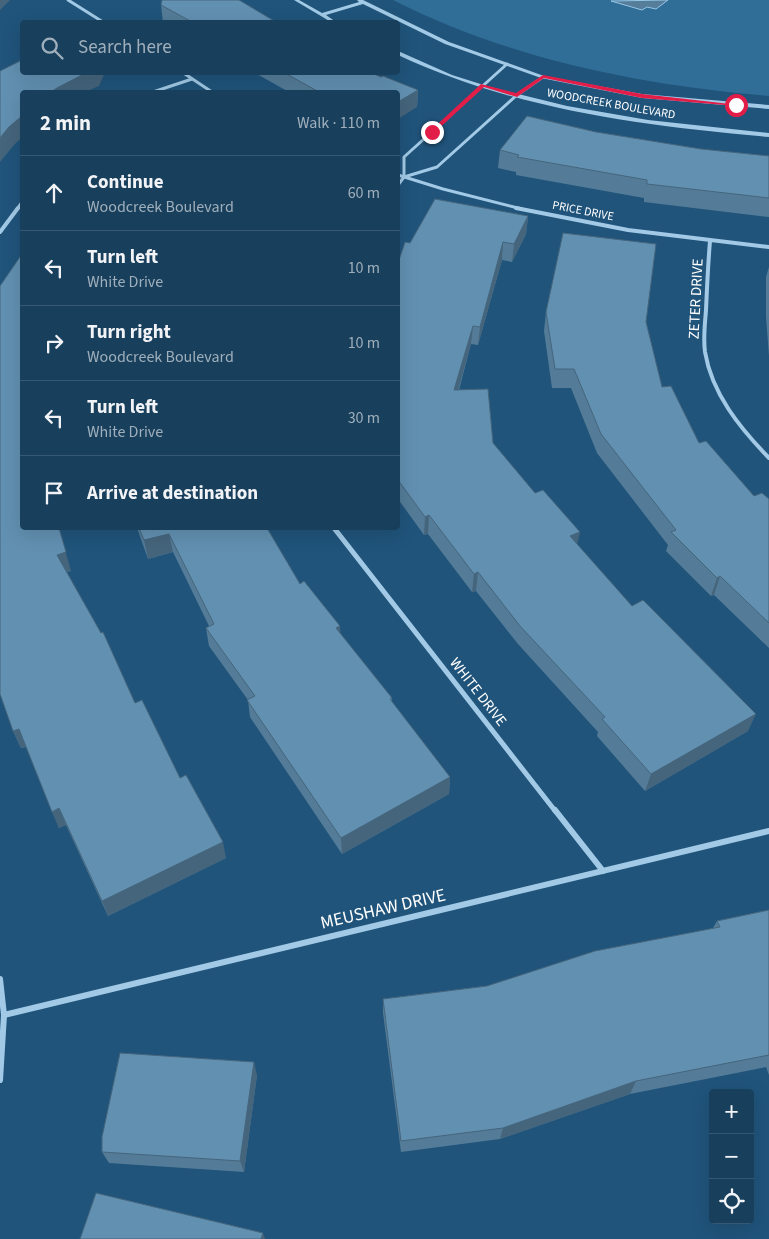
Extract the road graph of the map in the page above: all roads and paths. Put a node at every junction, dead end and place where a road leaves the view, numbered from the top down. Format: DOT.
graph roads {
  1 [pos="68,0"];
  2 [pos="296,0"];
  3 [pos="362,1"];
  4 [pos="321,15"];
  5 [pos="100,20"];
  6 [pos="330,20"];
  7 [pos="400,54"];
  8 [pos="507,64"];
  9 [pos="186,75"];
  10 [pos="543,77"];
  11 [pos="192,79"];
  12 [pos="483,85"];
  13 [pos="159,90"];
  14 [pos="209,90"];
  15 [pos="517,95"];
  16 [pos="769,107"];
  17 [pos="769,135"];
  18 [pos="400,175"];
  19 [pos="404,177"];
  20 [pos="400,182"];
  21 [pos="20,205"];
  22 [pos="0,232"];
  23 [pos="710,241"];
  24 [pos="769,247"];
  25 [pos="769,458"];
  26 [pos="336,530"];
  27 [pos="769,831"];
  28 [pos="603,871"];
  29 [pos="0,979"];
  30 [pos="4,1015"];
  31 [pos="0,1080"];
  1 -- 5 [label="street"];
  2 -- 4 [label="street"];
  3 -- 4 [label="street"];
  3 -- 8 [label="street, WOODCREEK BOULEVARD"];
  4 -- 6 [label="street"];
  7 -- 12 [label="street, WOODCREEK BOULEVARD"];
  8 -- 10 [label="street, WOODCREEK BOULEVARD"];
  8 -- 12 [label="street"];
  9 -- 11 [label="street"];
  10 -- 15 [label="street"];
  10 -- 16 [label="street, WOODCREEK BOULEVARD"];
  11 -- 13 [label="street"];
  11 -- 14 [label="street"];
  12 -- 15 [label="street, WOODCREEK BOULEVARD"];
  12 -- 19 [label="street"];
  15 -- 17 [label="street, WOODCREEK BOULEVARD"];
  15 -- 19 [label="street"];
  18 -- 19 [label="street, PRICE DRIVE"];
  19 -- 20 [label="street"];
  19 -- 23 [label="street, PRICE DRIVE"];
  21 -- 22 [label="street"];
  23 -- 24 [label="street, PRICE DRIVE"];
  23 -- 25 [label="street, ZETER DRIVE"];
  26 -- 28 [label="street, WHITE DRIVE"];
  27 -- 28 [label="street, MEUSHAW DRIVE"];
  28 -- 30 [label="street, MEUSHAW DRIVE"];
  29 -- 30 [label="street"];
  30 -- 31 [label="street"];
}
